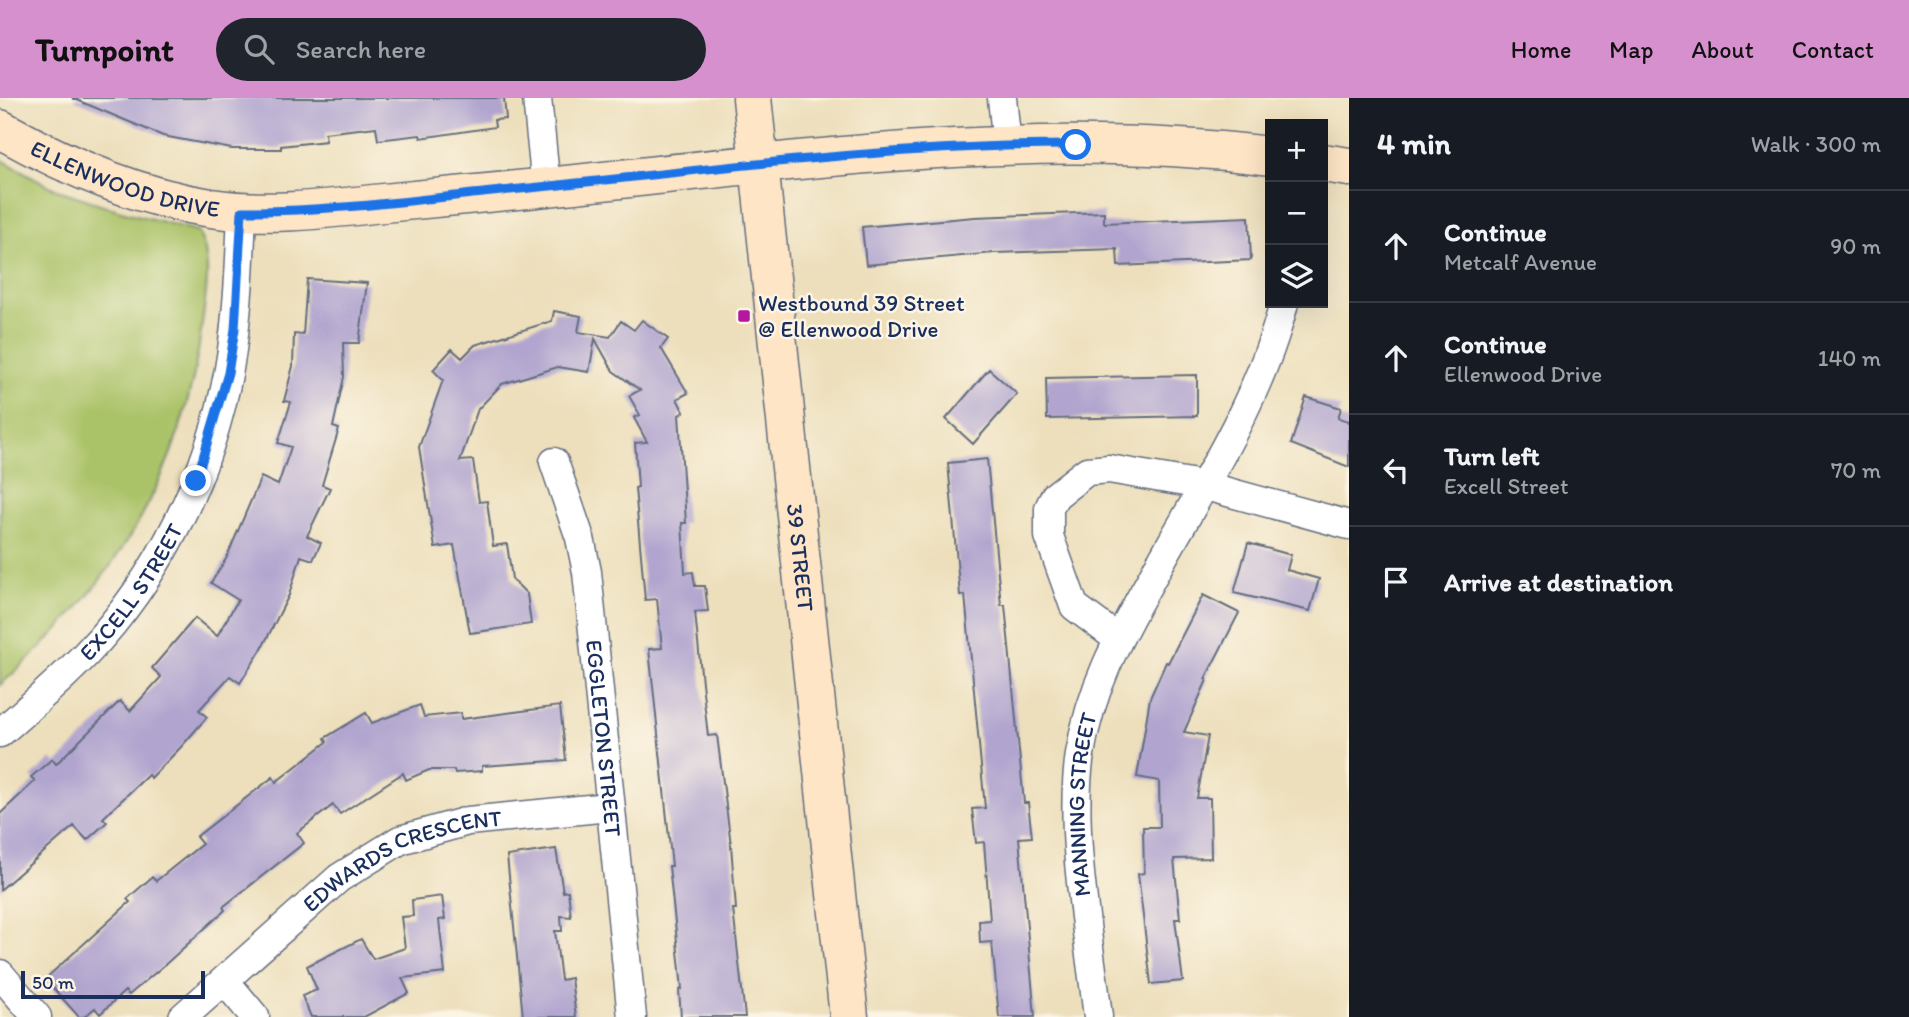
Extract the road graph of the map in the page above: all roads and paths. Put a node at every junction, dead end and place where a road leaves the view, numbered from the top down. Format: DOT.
graph roads {
  1 [pos="537,98"];
  2 [pos="752,98"];
  3 [pos="1002,98"];
  4 [pos="0,129"];
  5 [pos="1007,145"];
  6 [pos="1265,156"];
  7 [pos="758,163"];
  8 [pos="1328,164"];
  9 [pos="1349,167"];
  10 [pos="546,187"];
  11 [pos="242,211"];
  12 [pos="1283,308"];
  13 [pos="554,462"];
  14 [pos="1202,485"];
  15 [pos="1349,525"];
  16 [pos="1118,639"];
  17 [pos="0,733"];
  18 [pos="610,807"];
  19 [pos="0,974"];
  20 [pos="225,981"];
  21 [pos="37,1017"];
  22 [pos="183,1017"];
  23 [pos="255,1017"];
  24 [pos="632,1017"];
  25 [pos="849,1017"];
  26 [pos="1098,1017"];
  1 -- 10 [label="street"];
  2 -- 7 [label="street, 39 STREET"];
  3 -- 5 [label="street"];
  4 -- 11 [label="street, ELLENWOOD DRIVE"];
  5 -- 6 [label="street, ELLENWOOD DRIVE"];
  5 -- 7 [label="street, ELLENWOOD DRIVE"];
  7 -- 10 [label="street, ELLENWOOD DRIVE"];
  7 -- 25 [label="street, 39 STREET"];
  8 -- 9 [label="street"];
  10 -- 11 [label="street, ELLENWOOD DRIVE"];
  11 -- 17 [label="street, EXCELL STREET"];
  12 -- 14 [label="street, MANNING STREET"];
  13 -- 18 [label="street, EGGLETON STREET"];
  14 -- 15 [label="street"];
  14 -- 16 [label="street, MANNING STREET"];
  14 -- 16 [label="street"];
  16 -- 26 [label="street, MANNING STREET"];
  18 -- 20 [label="street, EDWARDS CRESCENT"];
  18 -- 24 [label="street, EGGLETON STREET"];
  19 -- 21 [label="street"];
  20 -- 22 [label="street, EDWARDS CRESCENT"];
  20 -- 23 [label="street"];
}
